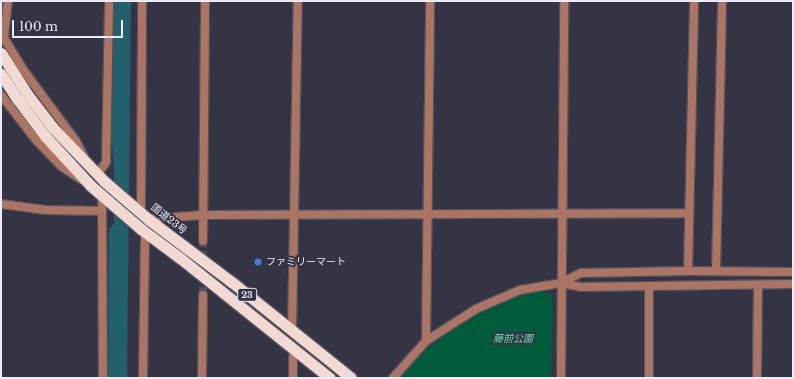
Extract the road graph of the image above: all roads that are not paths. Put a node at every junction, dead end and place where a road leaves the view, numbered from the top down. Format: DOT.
graph roads {
  1 [pos="8,1"];
  2 [pos="109,1"];
  3 [pos="142,1"];
  4 [pos="205,1"];
  5 [pos="298,1"];
  6 [pos="430,1"];
  7 [pos="564,1"];
  8 [pos="694,1"];
  9 [pos="722,1"];
  10 [pos="2,36"];
  11 [pos="1,53"];
  12 [pos="1,74"];
  13 [pos="1,95"];
  14 [pos="49,132"];
  15 [pos="88,166"];
  16 [pos="101,179"];
  17 [pos="91,186"];
  18 [pos="102,196"];
  19 [pos="1,204"];
  20 [pos="102,211"];
  21 [pos="689,213"];
  22 [pos="561,214"];
  23 [pos="204,215"];
  24 [pos="295,215"];
  25 [pos="427,215"];
  26 [pos="145,216"];
  27 [pos="143,230"];
  28 [pos="204,241"];
  29 [pos="160,243"];
  30 [pos="688,271"];
  31 [pos="716,272"];
  32 [pos="793,272"];
  33 [pos="561,283"];
  34 [pos="758,284"];
  35 [pos="793,284"];
  36 [pos="649,286"];
  37 [pos="203,295"];
  38 [pos="292,332"];
  39 [pos="426,341"];
  40 [pos="293,358"];
  41 [pos="103,378"];
  42 [pos="143,378"];
  43 [pos="202,378"];
  44 [pos="293,378"];
  45 [pos="318,378"];
  46 [pos="330,378"];
  47 [pos="351,378"];
  48 [pos="393,378"];
  49 [pos="561,378"];
  50 [pos="649,378"];
  51 [pos="757,378"];
  1 -- 10 [label="street"];
  2 -- 16 [label="street"];
  3 -- 26 [label="street"];
  4 -- 23 [label="street"];
  5 -- 24 [label="street"];
  6 -- 25 [label="street"];
  7 -- 22 [label="street"];
  8 -- 21 [label="street"];
  9 -- 31 [label="street"];
  10 -- 15 [label="street"];
  11 -- 14 [label="highway, 国道23号 / 23"];
  12 -- 14 [label="highway, 国道23号 / 23"];
  13 -- 17 [label="street"];
  14 -- 15 [label="highway, 国道23号 / 23"];
  14 -- 17 [label="highway, 国道23号 / 23"];
  15 -- 16 [label="highway, 国道23号 / 23"];
  16 -- 26 [label="highway, 国道23号 / 23"];
  17 -- 18 [label="highway, 国道23号 / 23"];
  18 -- 20 [label="street"];
  18 -- 27 [label="highway, 国道23号 / 23"];
  19 -- 20 [label="street"];
  20 -- 41 [label="street"];
  21 -- 22 [label="street"];
  21 -- 30 [label="street"];
  22 -- 25 [label="street"];
  22 -- 33 [label="street"];
  23 -- 24 [label="street"];
  23 -- 26 [label="street"];
  23 -- 28 [label="street"];
  24 -- 25 [label="street"];
  24 -- 38 [label="street"];
  25 -- 39 [label="street"];
  26 -- 38 [label="highway, 国道23号 / 23"];
  27 -- 29 [label="highway, 国道23号 / 23"];
  27 -- 42 [label="street"];
  29 -- 40 [label="highway"];
  29 -- 46 [label="highway, 国道23号 / 23"];
  30 -- 31 [label="street"];
  30 -- 33 [label="street"];
  31 -- 32 [label="street"];
  33 -- 36 [label="street"];
  33 -- 39 [label="street"];
  33 -- 49 [label="street"];
  34 -- 35 [label="street"];
  34 -- 36 [label="street"];
  34 -- 51 [label="street"];
  36 -- 50 [label="street"];
  37 -- 43 [label="street"];
  38 -- 47 [label="highway, 国道23号 / 23"];
  39 -- 48 [label="street"];
  40 -- 44 [label="street"];
  40 -- 45 [label="highway"];
}
